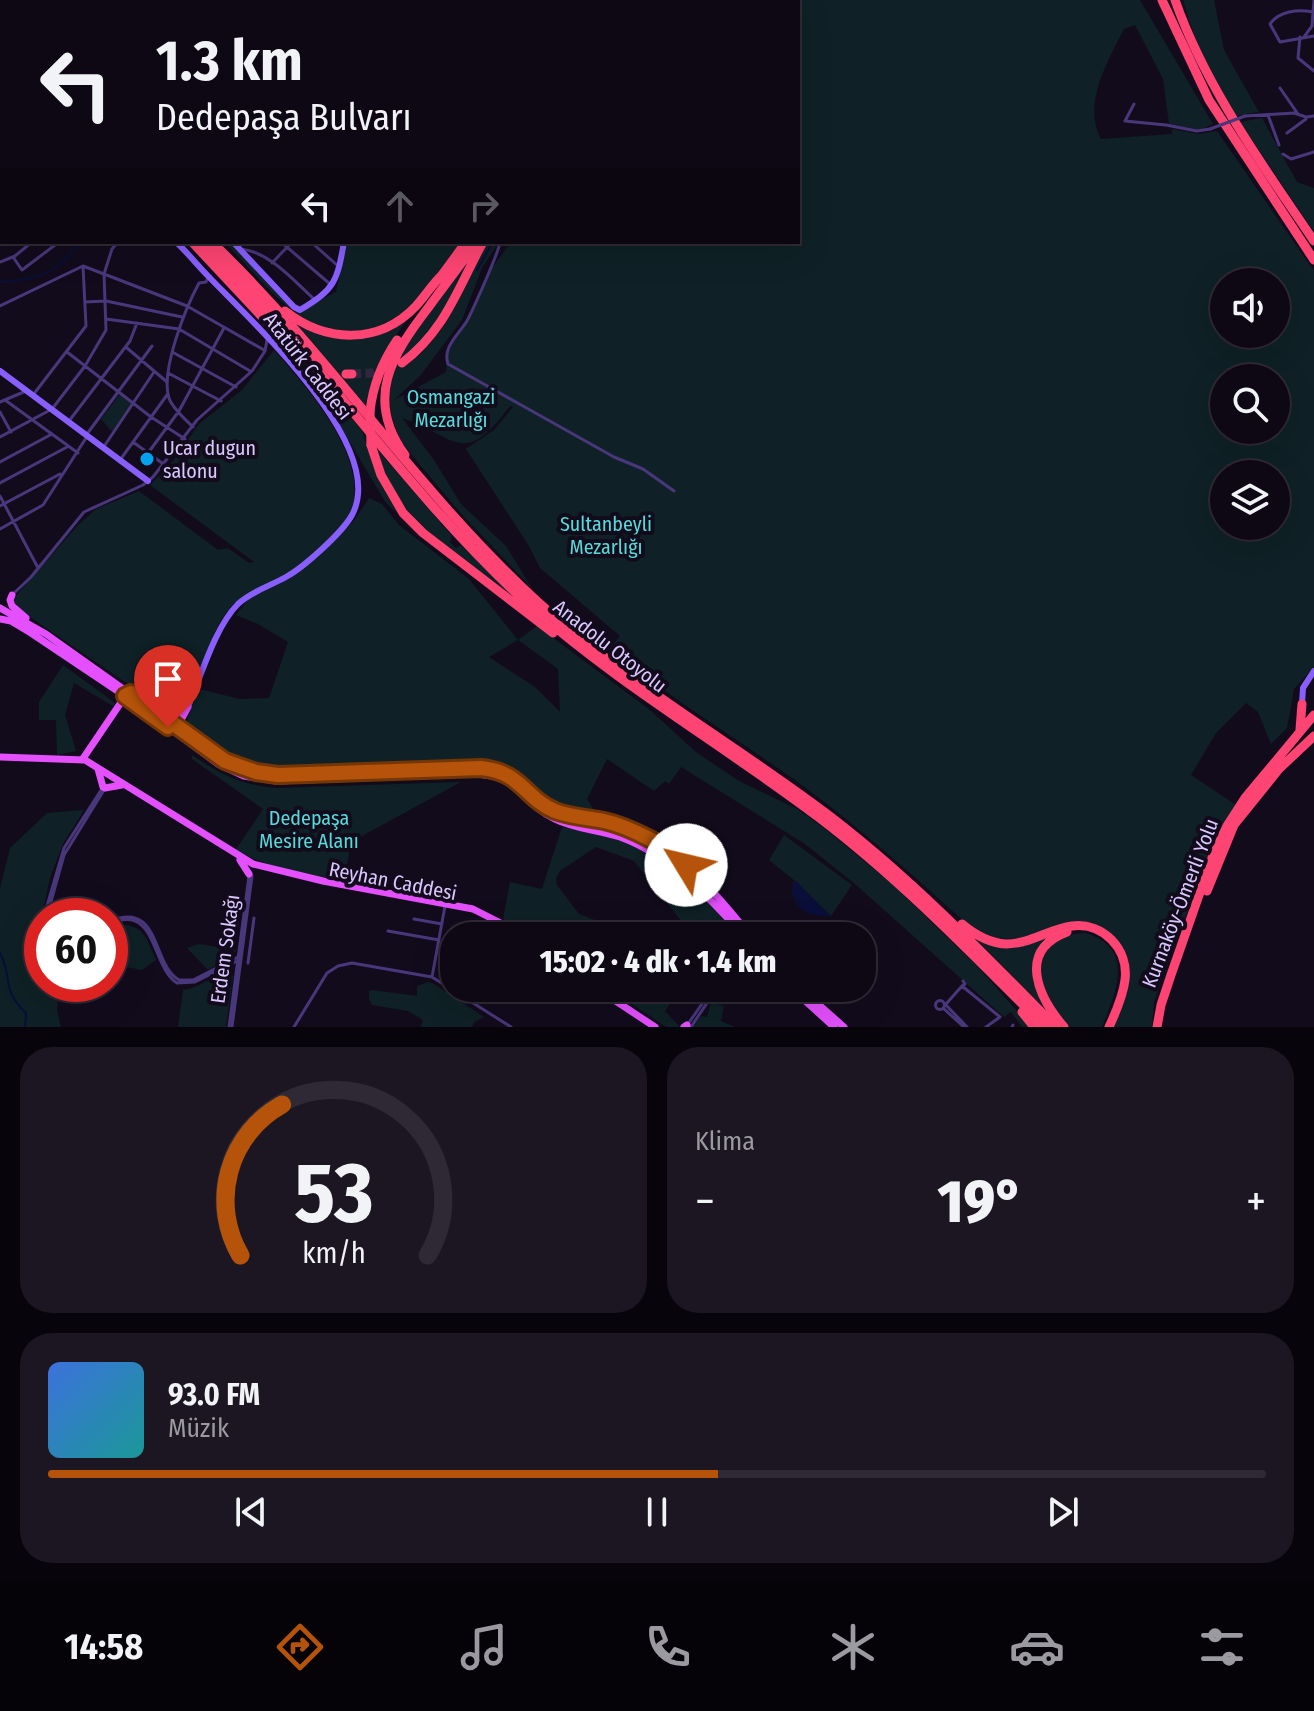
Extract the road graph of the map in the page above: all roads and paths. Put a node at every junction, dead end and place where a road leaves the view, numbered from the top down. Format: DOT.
graph roads {
  1 [pos="1162,0"];
  2 [pos="1175,0"];
  3 [pos="1314,0"];
  4 [pos="1313,12"];
  5 [pos="1314,36"];
  6 [pos="1302,37"];
  7 [pos="1314,71"];
  8 [pos="1280,88"];
  9 [pos="1134,104"];
  10 [pos="1298,114"];
  11 [pos="1268,115"];
  12 [pos="1314,116"];
  13 [pos="1308,117"];
  14 [pos="1287,133"];
  15 [pos="1279,145"];
  16 [pos="1314,152"];
  17 [pos="1283,154"];
  18 [pos="1314,241"];
  19 [pos="29,244"];
  20 [pos="57,244"];
  21 [pos="116,244"];
  22 [pos="178,244"];
  23 [pos="194,244"];
  24 [pos="203,244"];
  25 [pos="214,244"];
  26 [pos="235,244"];
  27 [pos="283,244"];
  28 [pos="290,244"];
  29 [pos="313,244"];
  30 [pos="343,244"];
  31 [pos="465,244"];
  32 [pos="476,244"];
  33 [pos="482,244"];
  34 [pos="499,244"];
  35 [pos="287,247"];
  36 [pos="240,249"];
  37 [pos="13,257"];
  38 [pos="1314,260"];
  39 [pos="1,261"];
  40 [pos="272,263"];
  41 [pos="83,266"];
  42 [pos="340,267"];
  43 [pos="104,274"];
  44 [pos="441,276"];
  45 [pos="208,277"];
  46 [pos="255,284"];
  47 [pos="332,287"];
  48 [pos="314,299"];
  49 [pos="106,301"];
  50 [pos="85,302"];
  51 [pos="0,306"];
  52 [pos="187,306"];
  53 [pos="182,317"];
  54 [pos="106,319"];
  55 [pos="137,323"];
  56 [pos="224,328"];
  57 [pos="179,329"];
  58 [pos="272,335"];
  59 [pos="152,346"];
  60 [pos="125,347"];
  61 [pos="213,350"];
  62 [pos="265,351"];
  63 [pos="67,352"];
  64 [pos="174,353"];
  65 [pos="141,362"];
  66 [pos="402,363"];
  67 [pos="85,366"];
  68 [pos="203,368"];
  69 [pos="0,371"];
  70 [pos="252,371"];
  71 [pos="154,372"];
  72 [pos="168,373"];
  73 [pos="4,378"];
  74 [pos="101,378"];
  75 [pos="167,382"];
  76 [pos="194,385"];
  77 [pos="236,387"];
  78 [pos="26,390"];
  79 [pos="118,391"];
  80 [pos="168,394"];
  81 [pos="33,395"];
  82 [pos="5,400"];
  83 [pos="221,401"];
  84 [pos="0,402"];
  85 [pos="135,403"];
  86 [pos="52,409"];
  87 [pos="179,411"];
  88 [pos="0,412"];
  89 [pos="151,417"];
  90 [pos="33,420"];
  91 [pos="69,421"];
  92 [pos="168,427"];
  93 [pos="193,427"];
  94 [pos="11,432"];
  95 [pos="52,434"];
  96 [pos="87,434"];
  97 [pos="0,437"];
  98 [pos="185,439"];
  99 [pos="133,442"];
  100 [pos="68,446"];
  101 [pos="103,448"];
  102 [pos="78,453"];
  103 [pos="148,453"];
  104 [pos="120,460"];
  105 [pos="0,462"];
  106 [pos="163,464"];
  107 [pos="64,473"];
  108 [pos="148,481"];
  109 [pos="0,483"];
  110 [pos="674,491"];
  111 [pos="432,494"];
  112 [pos="0,496"];
  113 [pos="2,505"];
  114 [pos="14,521"];
  115 [pos="0,529"];
  116 [pos="38,568"];
  117 [pos="12,595"];
  118 [pos="0,612"];
  119 [pos="46,634"];
  120 [pos="1314,671"];
  121 [pos="625,682"];
  122 [pos="125,699"];
  123 [pos="188,707"];
  124 [pos="163,716"];
  125 [pos="184,716"];
  126 [pos="1310,719"];
  127 [pos="176,727"];
  128 [pos="187,733"];
  129 [pos="92,745"];
  130 [pos="69,758"];
  131 [pos="0,759"];
  132 [pos="83,760"];
  133 [pos="97,767"];
  134 [pos="112,777"];
  135 [pos="122,785"];
  136 [pos="104,788"];
  137 [pos="605,821"];
  138 [pos="621,826"];
  139 [pos="601,831"];
  140 [pos="617,836"];
  141 [pos="686,863"];
  142 [pos="252,870"];
  143 [pos="677,870"];
  144 [pos="696,872"];
  145 [pos="900,874"];
  146 [pos="688,878"];
  147 [pos="51,898"];
  148 [pos="445,906"];
  149 [pos="128,918"];
  150 [pos="254,918"];
  151 [pos="414,919"];
  152 [pos="128,920"];
  153 [pos="442,922"];
  154 [pos="490,922"];
  155 [pos="499,922"];
  156 [pos="730,922"];
  157 [pos="739,922"];
  158 [pos="440,924"];
  159 [pos="388,931"];
  160 [pos="440,935"];
  161 [pos="439,940"];
  162 [pos="250,956"];
  163 [pos="240,958"];
  164 [pos="248,963"];
  165 [pos="227,966"];
  166 [pos="988,969"];
  167 [pos="236,973"];
  168 [pos="432,977"];
  169 [pos="617,1002"];
  170 [pos="625,1002"];
  171 [pos="705,1002"];
  172 [pos="806,1002"];
  173 [pos="816,1002"];
  174 [pos="687,1026"];
  175 [pos="230,1027"];
  176 [pos="294,1027"];
  177 [pos="511,1027"];
  178 [pos="655,1027"];
  179 [pos="662,1027"];
  180 [pos="834,1027"];
  181 [pos="844,1027"];
  182 [pos="965,1027"];
  183 [pos="986,1027"];
  184 [pos="1034,1027"];
  185 [pos="1045,1027"];
  186 [pos="1056,1027"];
  187 [pos="1064,1027"];
  188 [pos="1107,1027"];
  189 [pos="1157,1027"];
  190 [pos="1163,1027"];
  1 -- 38 [label="highway"];
  2 -- 18 [label="highway"];
  3 -- 4 [label="street"];
  4 -- 6 [label="street"];
  4 -- 6 [label="street"];
  5 -- 6 [label="street"];
  6 -- 7 [label="street"];
  8 -- 10 [label="street"];
  9 -- 11 [label="street, bridge"];
  10 -- 11 [label="street"];
  10 -- 13 [label="street"];
  11 -- 15 [label="street"];
  12 -- 13 [label="street"];
  13 -- 14 [label="street"];
  16 -- 17 [label="street"];
  19 -- 37 [label="street"];
  20 -- 37 [label="street"];
  21 -- 43 [label="street"];
  22 -- 45 [label="street, Atatürk Caddesi"];
  23 -- 58 [label="highway"];
  24 -- 121 [label="highway, Anadolu Otoyolu"];
  25 -- 46 [label="highway, Anadolu Otoyolu"];
  26 -- 36 [label="street"];
  27 -- 35 [label="street"];
  28 -- 35 [label="street"];
  29 -- 42 [label="street"];
  30 -- 42 [label="street"];
  31 -- 44 [label="highway"];
  32 -- 111 [label="highway"];
  33 -- 66 [label="highway"];
  34 -- 110 [label="street"];
  35 -- 40 [label="street"];
  35 -- 47 [label="street"];
  36 -- 40 [label="street"];
  36 -- 48 [label="street"];
  37 -- 39 [label="street"];
  40 -- 48 [label="street"];
  41 -- 43 [label="street"];
  41 -- 50 [label="street"];
  41 -- 51 [label="street"];
  42 -- 47 [label="street"];
  43 -- 49 [label="street"];
  43 -- 52 [label="street"];
  44 -- 46 [label="highway"];
  44 -- 121 [label="highway, bridge"];
  45 -- 52 [label="street"];
  45 -- 58 [label="street, Atatürk Caddesi"];
  46 -- 111 [label="highway, Anadolu Otoyolu"];
  47 -- 48 [label="street"];
  49 -- 50 [label="street"];
  49 -- 53 [label="street"];
  49 -- 54 [label="street"];
  50 -- 63 [label="street"];
  52 -- 53 [label="street"];
  52 -- 56 [label="street"];
  53 -- 57 [label="street"];
  54 -- 55 [label="street"];
  54 -- 67 [label="street"];
  55 -- 57 [label="street"];
  55 -- 60 [label="street"];
  56 -- 61 [label="street"];
  56 -- 62 [label="street"];
  57 -- 61 [label="street"];
  57 -- 64 [label="street"];
  58 -- 62 [label="street"];
  58 -- 123 [label="street, Atatürk Caddesi"];
  59 -- 65 [label="street"];
  60 -- 65 [label="street"];
  60 -- 74 [label="street"];
  61 -- 68 [label="street"];
  61 -- 70 [label="street"];
  62 -- 70 [label="street"];
  63 -- 67 [label="street"];
  63 -- 81 [label="street"];
  64 -- 68 [label="street"];
  64 -- 72 [label="street"];
  65 -- 71 [label="street"];
  65 -- 79 [label="street"];
  67 -- 74 [label="street"];
  67 -- 86 [label="street"];
  68 -- 76 [label="street"];
  68 -- 77 [label="street"];
  69 -- 73 [label="street"];
  70 -- 77 [label="street"];
  71 -- 75 [label="street"];
  71 -- 85 [label="street"];
  72 -- 75 [label="street"];
  72 -- 76 [label="street"];
  73 -- 78 [label="street"];
  74 -- 79 [label="street"];
  74 -- 91 [label="street"];
  75 -- 80 [label="street"];
  76 -- 83 [label="street"];
  76 -- 87 [label="street"];
  77 -- 83 [label="street"];
  78 -- 81 [label="street"];
  78 -- 82 [label="street"];
  79 -- 85 [label="street"];
  79 -- 96 [label="street"];
  80 -- 87 [label="street"];
  80 -- 89 [label="street"];
  81 -- 86 [label="street"];
  82 -- 84 [label="street"];
  82 -- 90 [label="street"];
  83 -- 93 [label="street"];
  85 -- 89 [label="street"];
  85 -- 101 [label="street"];
  86 -- 90 [label="street"];
  86 -- 91 [label="street"];
  87 -- 92 [label="street"];
  87 -- 93 [label="street"];
  88 -- 94 [label="street"];
  89 -- 92 [label="street"];
  89 -- 99 [label="street"];
  90 -- 94 [label="street"];
  90 -- 95 [label="street"];
  91 -- 96 [label="street"];
  92 -- 98 [label="street"];
  92 -- 103 [label="street"];
  93 -- 98 [label="street"];
  94 -- 97 [label="street"];
  95 -- 100 [label="street"];
  95 -- 105 [label="street"];
  96 -- 101 [label="street"];
  96 -- 102 [label="street"];
  98 -- 106 [label="street"];
  99 -- 103 [label="street"];
  99 -- 104 [label="street"];
  100 -- 102 [label="street"];
  100 -- 109 [label="street"];
  101 -- 104 [label="street"];
  102 -- 107 [label="street"];
  103 -- 106 [label="street"];
  104 -- 108 [label="street"];
  106 -- 108 [label="street"];
  107 -- 113 [label="street"];
  107 -- 114 [label="street"];
  108 -- 116 [label="street"];
  111 -- 145 [label="highway, Anadolu Otoyolu"];
  112 -- 113 [label="street"];
  113 -- 114 [label="street"];
  114 -- 115 [label="street"];
  114 -- 116 [label="street"];
  116 -- 117 [label="street"];
  117 -- 118 [label="street"];
  117 -- 119 [label="main road"];
  118 -- 119 [label="main road"];
  118 -- 122 [label="main road"];
  119 -- 122 [label="main road"];
  120 -- 126 [label="street"];
  121 -- 166 [label="highway, Anadolu Otoyolu"];
  122 -- 124 [label="main road"];
  122 -- 127 [label="main road"];
  122 -- 129 [label="main road"];
  123 -- 125 [label="main road"];
  124 -- 125 [label="main road"];
  124 -- 127 [label="main road"];
  125 -- 127 [label="main road"];
  125 -- 128 [label="main road"];
  126 -- 189 [label="highway, Kurnaköy-Ömerli Yolu"];
  126 -- 190 [label="highway, Kurnaköy-Ömerli Yolu"];
  127 -- 128 [label="main road"];
  127 -- 139 [label="main road"];
  128 -- 137 [label="main road"];
  129 -- 130 [label="main road"];
  129 -- 132 [label="main road"];
  129 -- 133 [label="main road"];
  130 -- 131 [label="main road"];
  130 -- 132 [label="main road"];
  131 -- 132 [label="main road"];
  132 -- 133 [label="main road"];
  133 -- 134 [label="main road"];
  133 -- 136 [label="main road"];
  134 -- 135 [label="main road, Reyhan Caddesi"];
  134 -- 136 [label="main road"];
  134 -- 142 [label="main road"];
  135 -- 136 [label="main road"];
  135 -- 142 [label="main road, Reyhan Caddesi"];
  136 -- 147 [label="street"];
  137 -- 138 [label="main road"];
  137 -- 139 [label="main road"];
  138 -- 140 [label="main road"];
  138 -- 141 [label="main road"];
  139 -- 140 [label="main road"];
  140 -- 143 [label="main road"];
  141 -- 143 [label="main road"];
  141 -- 144 [label="main road"];
  142 -- 148 [label="main road, Reyhan Caddesi"];
  142 -- 148 [label="main road, Reyhan Caddesi"];
  142 -- 163 [label="street, Erdem Sokağı"];
  143 -- 146 [label="main road"];
  144 -- 146 [label="main road"];
  144 -- 157 [label="main road"];
  145 -- 186 [label="highway, Anadolu Otoyolu"];
  145 -- 188 [label="highway"];
  146 -- 156 [label="main road"];
  148 -- 153 [label="street"];
  148 -- 154 [label="main road, Reyhan Caddesi"];
  148 -- 155 [label="main road, Reyhan Caddesi"];
  149 -- 163 [label="street"];
  150 -- 162 [label="street"];
  151 -- 158 [label="street"];
  152 -- 165 [label="street"];
  159 -- 161 [label="street"];
  160 -- 161 [label="street"];
  161 -- 168 [label="street"];
  162 -- 163 [label="street"];
  162 -- 164 [label="street"];
  163 -- 165 [label="street"];
  163 -- 167 [label="street, Erdem Sokağı"];
  163 -- 175 [label="street, Erdem Sokağı"];
  165 -- 167 [label="street"];
  166 -- 184 [label="highway"];
  166 -- 185 [label="highway, Anadolu Otoyolu"];
  167 -- 175 [label="street, Erdem Sokağı"];
  168 -- 176 [label="street"];
  168 -- 177 [label="street"];
  169 -- 178 [label="main road"];
  170 -- 179 [label="main road"];
  171 -- 174 [label="street"];
  172 -- 180 [label="main road"];
  173 -- 181 [label="main road"];
  182 -- 183 [label="street"];
  187 -- 188 [label="highway"];
}
